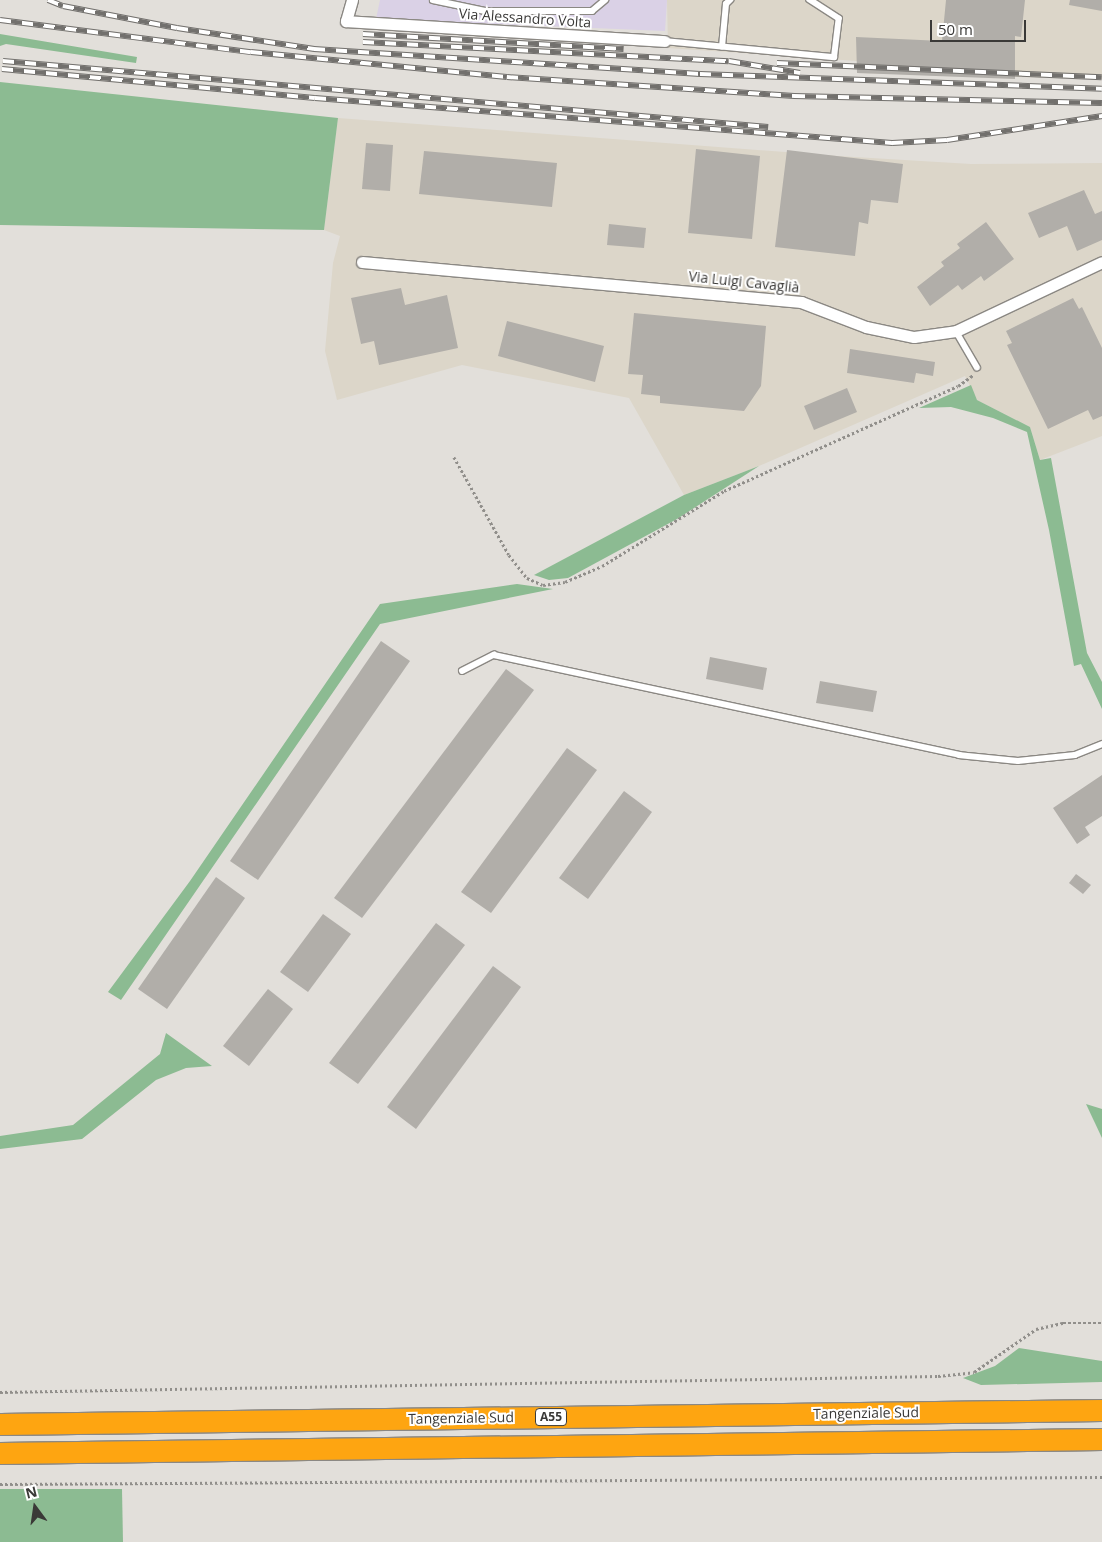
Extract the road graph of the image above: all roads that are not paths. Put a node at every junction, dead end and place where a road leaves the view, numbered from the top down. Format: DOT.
graph roads {
  1 [pos="352,0"];
  2 [pos="433,0"];
  3 [pos="605,0"];
  4 [pos="730,0"];
  5 [pos="810,0"];
  6 [pos="664,42"];
  7 [pos="722,47"];
  8 [pos="362,262"];
  9 [pos="1102,262"];
  10 [pos="956,331"];
  11 [pos="977,367"];
  12 [pos="462,672"];
  13 [pos="1102,744"];
  14 [pos="1102,1410"];
  15 [pos="0,1424"];
  16 [pos="1102,1439"];
  17 [pos="0,1453"];
  1 -- 6 [label="street, Via Alessandro Volta"];
  2 -- 3 [label="lane"];
  4 -- 7 [label="lane"];
  5 -- 7 [label="lane"];
  6 -- 7 [label="lane"];
  8 -- 10 [label="street, Via Luigi Cavaglià"];
  9 -- 10 [label="street, Via Luigi Cavaglià"];
  10 -- 11 [label="lane"];
  12 -- 13 [label="lane"];
  14 -- 15 [label="highway, Tangenziale Sud / A55"];
  16 -- 17 [label="highway, Tangenziale Sud / A55"];
}
